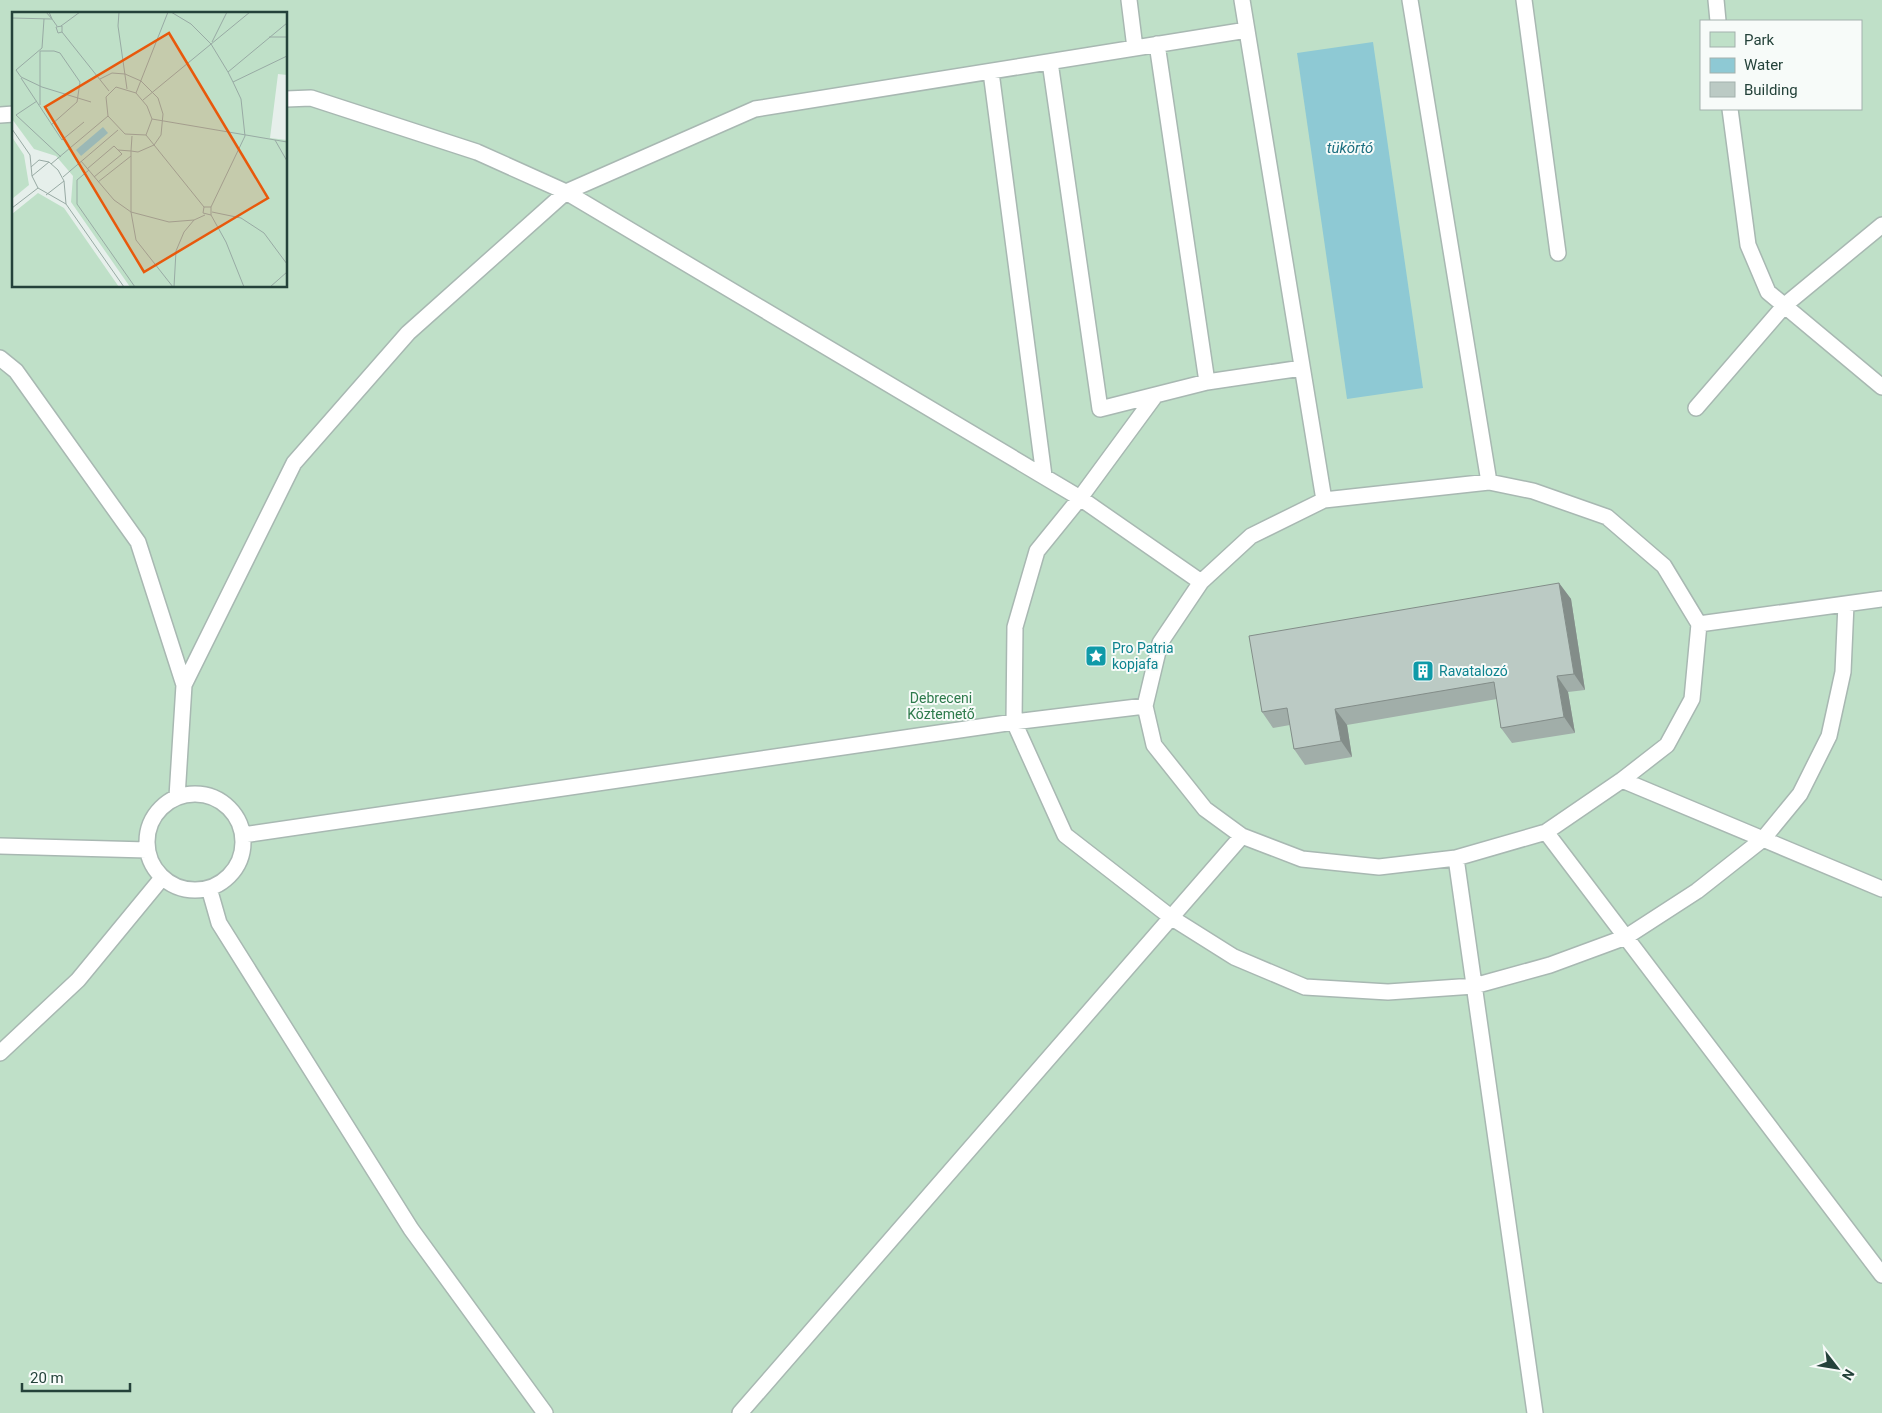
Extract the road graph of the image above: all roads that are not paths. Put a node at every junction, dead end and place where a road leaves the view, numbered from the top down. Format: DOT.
graph roads {
  1 [pos="1129,0"];
  2 [pos="1242,0"];
  3 [pos="1411,0"];
  4 [pos="1524,0"];
  5 [pos="1716,0"];
  6 [pos="1718,20"];
  7 [pos="1247,30"];
  8 [pos="1157,44"];
  9 [pos="1135,48"];
  10 [pos="1050,62"];
  11 [pos="991,72"];
  12 [pos="288,99"];
  13 [pos="1730,110"];
  14 [pos="566,192"];
  15 [pos="1882,225"];
  16 [pos="1558,253"];
  17 [pos="1786,305"];
  18 [pos="0,358"];
  19 [pos="1302,368"];
  20 [pos="1207,382"];
  21 [pos="1882,387"];
  22 [pos="1155,396"];
  23 [pos="1696,408"];
  24 [pos="1044,476"];
  25 [pos="1489,482"];
  26 [pos="1080,498"];
  27 [pos="1324,500"];
  28 [pos="1201,582"];
  29 [pos="1882,599"];
  30 [pos="1846,604"];
  31 [pos="1699,624"];
  32 [pos="184,685"];
  33 [pos="1145,706"];
  34 [pos="1014,722"];
  35 [pos="1622,780"];
  36 [pos="177,797"];
  37 [pos="1546,832"];
  38 [pos="243,834"];
  39 [pos="1242,836"];
  40 [pos="1763,839"];
  41 [pos="0,846"];
  42 [pos="147,850"];
  43 [pos="1456,858"];
  44 [pos="162,878"];
  45 [pos="209,888"];
  46 [pos="1882,889"];
  47 [pos="1172,918"];
  48 [pos="1626,937"];
  49 [pos="1474,986"];
  50 [pos="0,1053"];
  51 [pos="1882,1275"];
  52 [pos="545,1413"];
  53 [pos="740,1413"];
  54 [pos="1535,1413"];
  1 -- 9 [label="lane"];
  2 -- 7 [label="lane"];
  3 -- 25 [label="lane"];
  4 -- 16 [label="lane"];
  5 -- 6 [label="lane"];
  7 -- 8 [label="lane"];
  7 -- 19 [label="lane"];
  8 -- 9 [label="lane"];
  8 -- 20 [label="lane"];
  9 -- 10 [label="lane"];
  10 -- 11 [label="lane"];
  10 -- 22 [label="lane"];
  11 -- 14 [label="lane"];
  11 -- 24 [label="lane"];
  12 -- 14 [label="lane"];
  13 -- 17 [label="lane"];
  14 -- 24 [label="lane"];
  14 -- 32 [label="lane"];
  15 -- 17 [label="lane"];
  17 -- 21 [label="lane"];
  17 -- 23 [label="lane"];
  18 -- 32 [label="lane"];
  19 -- 20 [label="lane"];
  19 -- 27 [label="lane"];
  20 -- 22 [label="lane"];
  22 -- 26 [label="lane"];
  24 -- 26 [label="lane"];
  25 -- 27 [label="lane"];
  25 -- 31 [label="lane"];
  26 -- 28 [label="lane"];
  26 -- 34 [label="lane"];
  27 -- 28 [label="lane"];
  28 -- 33 [label="lane"];
  29 -- 30 [label="lane"];
  30 -- 31 [label="lane"];
  30 -- 40 [label="lane"];
  31 -- 35 [label="lane"];
  32 -- 36 [label="lane"];
  33 -- 34 [label="lane"];
  33 -- 39 [label="lane"];
  34 -- 38 [label="lane"];
  34 -- 47 [label="lane"];
  35 -- 37 [label="lane"];
  35 -- 40 [label="lane"];
  36 -- 38 [label="lane"];
  36 -- 42 [label="lane"];
  37 -- 43 [label="lane"];
  37 -- 48 [label="lane"];
  38 -- 45 [label="lane"];
  39 -- 43 [label="lane"];
  39 -- 47 [label="lane"];
  40 -- 46 [label="lane"];
  40 -- 48 [label="lane"];
  41 -- 42 [label="lane"];
  42 -- 44 [label="lane"];
  43 -- 49 [label="lane"];
  44 -- 45 [label="lane"];
  44 -- 50 [label="lane"];
  45 -- 52 [label="lane"];
  47 -- 49 [label="lane"];
  47 -- 53 [label="lane"];
  48 -- 49 [label="lane"];
  48 -- 51 [label="lane"];
  49 -- 54 [label="lane"];
}
